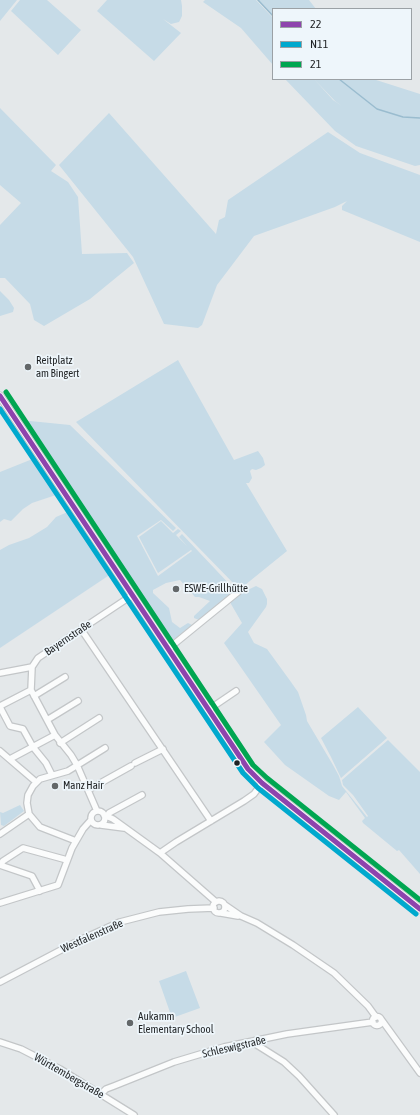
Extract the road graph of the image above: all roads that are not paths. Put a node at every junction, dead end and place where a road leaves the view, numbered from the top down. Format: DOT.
graph roads {
  1 [pos="0,396"];
  2 [pos="238,592"];
  3 [pos="131,596"];
  4 [pos="81,629"];
  5 [pos="168,649"];
  6 [pos="32,666"];
  7 [pos="0,673"];
  8 [pos="65,677"];
  9 [pos="236,691"];
  10 [pos="32,693"];
  11 [pos="78,701"];
  12 [pos="0,707"];
  13 [pos="208,710"];
  14 [pos="99,718"];
  15 [pos="47,720"];
  16 [pos="55,735"];
  17 [pos="60,743"];
  18 [pos="33,747"];
  19 [pos="105,748"];
  20 [pos="163,748"];
  21 [pos="0,751"];
  22 [pos="10,759"];
  23 [pos="77,765"];
  24 [pos="52,775"];
  25 [pos="36,782"];
  26 [pos="262,783"];
  27 [pos="88,790"];
  28 [pos="142,795"];
  29 [pos="97,811"];
  30 [pos="29,814"];
  31 [pos="106,815"];
  32 [pos="91,820"];
  33 [pos="211,821"];
  34 [pos="101,824"];
  35 [pos="125,828"];
  36 [pos="1,832"];
  37 [pos="76,841"];
  38 [pos="160,853"];
  39 [pos="67,860"];
  40 [pos="0,865"];
  41 [pos="40,892"];
  42 [pos="216,902"];
  43 [pos="0,903"];
  44 [pos="225,905"];
  45 [pos="418,907"];
  46 [pos="214,908"];
  47 [pos="221,913"];
  48 [pos="240,916"];
  49 [pos="0,982"];
  50 [pos="376,1019"];
  51 [pos="390,1031"];
  52 [pos="254,1041"];
  53 [pos="0,1042"];
  54 [pos="420,1073"];
  55 [pos="101,1094"];
  56 [pos="134,1115"];
  57 [pos="334,1115"];
  1 -- 3 [label="main road"];
  2 -- 5 [label="street"];
  3 -- 4 [label="street, Bayernstraße"];
  3 -- 5 [label="main road"];
  4 -- 6 [label="street, Bayernstraße"];
  4 -- 20 [label="street"];
  5 -- 13 [label="main road"];
  6 -- 7 [label="street"];
  6 -- 10 [label="street"];
  8 -- 10 [label="street"];
  9 -- 13 [label="street"];
  10 -- 12 [label="street"];
  10 -- 15 [label="street"];
  11 -- 15 [label="street"];
  12 -- 18 [label="street"];
  13 -- 26 [label="main road"];
  14 -- 17 [label="street"];
  15 -- 16 [label="street"];
  16 -- 17 [label="street"];
  16 -- 18 [label="street"];
  17 -- 23 [label="street"];
  18 -- 22 [label="street"];
  18 -- 24 [label="street"];
  19 -- 23 [label="street"];
  20 -- 27 [label="street"];
  20 -- 33 [label="street"];
  21 -- 22 [label="street"];
  22 -- 25 [label="street"];
  23 -- 24 [label="street"];
  23 -- 27 [label="street"];
  24 -- 25 [label="street"];
  25 -- 30 [label="street"];
  26 -- 33 [label="street"];
  26 -- 45 [label="main road"];
  27 -- 29 [label="street"];
  28 -- 31 [label="street"];
  29 -- 31 [label="street"];
  29 -- 32 [label="street"];
  30 -- 36 [label="street"];
  30 -- 37 [label="street"];
  31 -- 34 [label="street"];
  31 -- 35 [label="street"];
  32 -- 34 [label="street"];
  32 -- 37 [label="street"];
  33 -- 38 [label="street"];
  34 -- 35 [label="street"];
  35 -- 38 [label="street"];
  37 -- 39 [label="street"];
  38 -- 42 [label="street"];
  39 -- 40 [label="street"];
  39 -- 41 [label="street"];
  40 -- 41 [label="street"];
  41 -- 43 [label="street"];
  42 -- 44 [label="street"];
  42 -- 46 [label="street"];
  44 -- 47 [label="street"];
  44 -- 48 [label="street"];
  46 -- 47 [label="street"];
  46 -- 49 [label="street, Westfalenstraße"];
  47 -- 48 [label="street"];
  48 -- 50 [label="street"];
  50 -- 51 [label="street"];
  50 -- 51 [label="street"];
  50 -- 52 [label="street, Schleswigstraße"];
  51 -- 54 [label="street"];
  52 -- 55 [label="street, Schleswigstraße"];
  52 -- 57 [label="street"];
  53 -- 55 [label="street, Württembergstraße"];
  55 -- 56 [label="street, Württembergstraße"];
}
